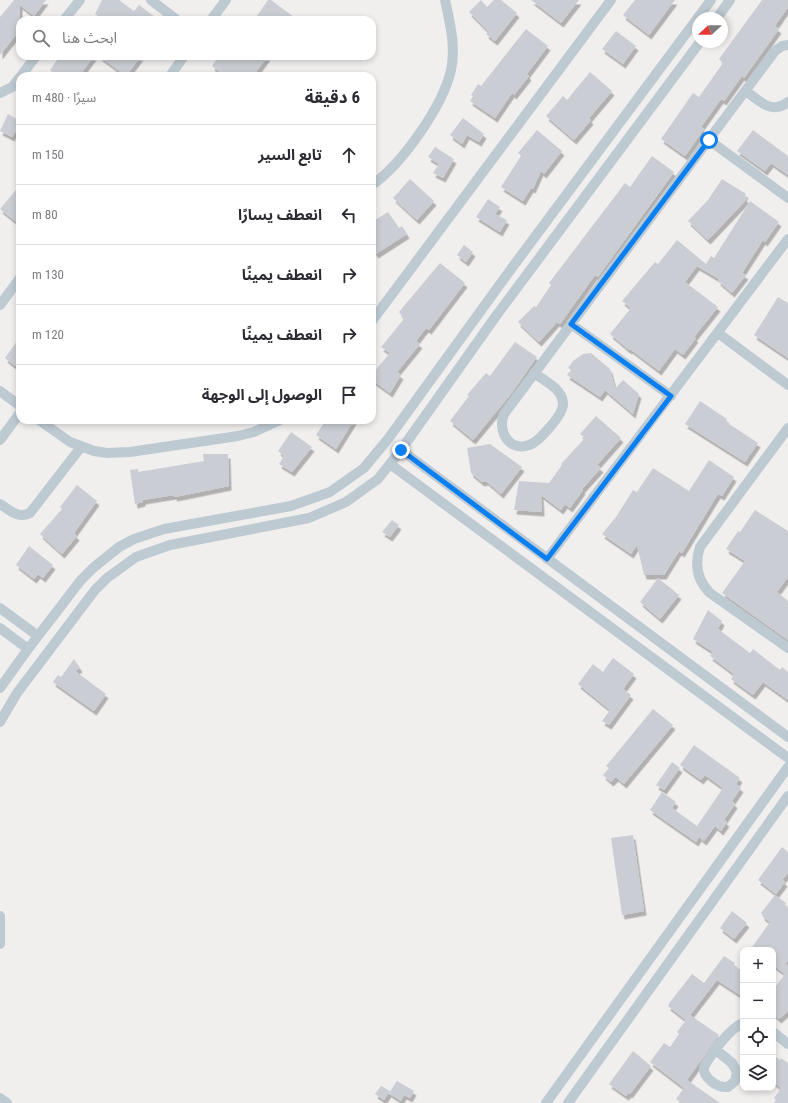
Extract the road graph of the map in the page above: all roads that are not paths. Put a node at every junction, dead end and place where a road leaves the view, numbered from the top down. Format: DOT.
graph roads {
  1 [pos="80,0"];
  2 [pos="151,0"];
  3 [pos="226,0"];
  4 [pos="445,0"];
  5 [pos="611,0"];
  6 [pos="711,0"];
  7 [pos="730,0"];
  8 [pos="704,12"];
  9 [pos="721,12"];
  10 [pos="67,16"];
  11 [pos="172,16"];
  12 [pos="214,16"];
  13 [pos="692,29"];
  14 [pos="788,45"];
  15 [pos="696,48"];
  16 [pos="33,60"];
  17 [pos="181,60"];
  18 [pos="23,72"];
  19 [pos="173,72"];
  20 [pos="16,82"];
  21 [pos="746,91"];
  22 [pos="0,93"];
  23 [pos="788,102"];
  24 [pos="709,140"];
  25 [pos="376,181"];
  26 [pos="788,198"];
  27 [pos="788,239"];
  28 [pos="16,283"];
  29 [pos="0,305"];
  30 [pos="376,316"];
  31 [pos="571,324"];
  32 [pos="718,333"];
  33 [pos="452,352"];
  34 [pos="464,360"];
  35 [pos="534,373"];
  36 [pos="788,385"];
  37 [pos="0,391"];
  38 [pos="671,396"];
  39 [pos="16,403"];
  40 [pos="16,418"];
  41 [pos="45,424"];
  42 [pos="271,424"];
  43 [pos="788,428"];
  44 [pos="0,440"];
  45 [pos="81,447"];
  46 [pos="401,450"];
  47 [pos="390,464"];
  48 [pos="0,504"];
  49 [pos="547,559"];
  50 [pos="74,589"];
  51 [pos="88,600"];
  52 [pos="0,608"];
  53 [pos="0,628"];
  54 [pos="38,636"];
  55 [pos="788,648"];
  56 [pos="28,649"];
  57 [pos="0,688"];
  58 [pos="0,722"];
  59 [pos="788,737"];
  60 [pos="788,758"];
  61 [pos="788,767"];
  62 [pos="788,796"];
  63 [pos="0,916"];
  64 [pos="0,944"];
  65 [pos="740,1025"];
  66 [pos="776,1034"];
  67 [pos="788,1044"];
  68 [pos="716,1050"];
  69 [pos="0,1098"];
  70 [pos="7,1103"];
  71 [pos="546,1103"];
  72 [pos="568,1103"];
  1 -- 10 [label="street"];
  2 -- 11 [label="street"];
  3 -- 12 [label="street"];
  4 -- 25 [label="street"];
  5 -- 30 [label="street"];
  6 -- 8 [label="street"];
  7 -- 9 [label="street"];
  13 -- 33 [label="street"];
  14 -- 21 [label="street"];
  15 -- 34 [label="street"];
  16 -- 18 [label="street"];
  17 -- 19 [label="street"];
  20 -- 22 [label="street"];
  21 -- 23 [label="street"];
  21 -- 24 [label="street"];
  24 -- 26 [label="street"];
  24 -- 31 [label="street"];
  27 -- 32 [label="street"];
  28 -- 29 [label="street"];
  31 -- 35 [label="street"];
  31 -- 38 [label="street"];
  32 -- 36 [label="street"];
  32 -- 38 [label="street"];
  33 -- 34 [label="street"];
  33 -- 50 [label="street"];
  34 -- 46 [label="street"];
  35 -- 35 [label="street"];
  37 -- 39 [label="street"];
  38 -- 49 [label="street"];
  40 -- 44 [label="street"];
  41 -- 45 [label="street"];
  42 -- 45 [label="street"];
  43 -- 55 [label="street"];
  45 -- 48 [label="street"];
  46 -- 47 [label="street"];
  46 -- 49 [label="street"];
  47 -- 51 [label="street"];
  47 -- 60 [label="street"];
  49 -- 59 [label="street"];
  50 -- 51 [label="street"];
  50 -- 54 [label="street"];
  51 -- 58 [label="street"];
  52 -- 54 [label="street"];
  53 -- 56 [label="street"];
  54 -- 56 [label="street"];
  56 -- 57 [label="street"];
  61 -- 71 [label="street"];
  62 -- 72 [label="street"];
  63 -- 64 [label="street"];
  65 -- 68 [label="street"];
  66 -- 67 [label="street"];
  69 -- 70 [label="street"];
}
